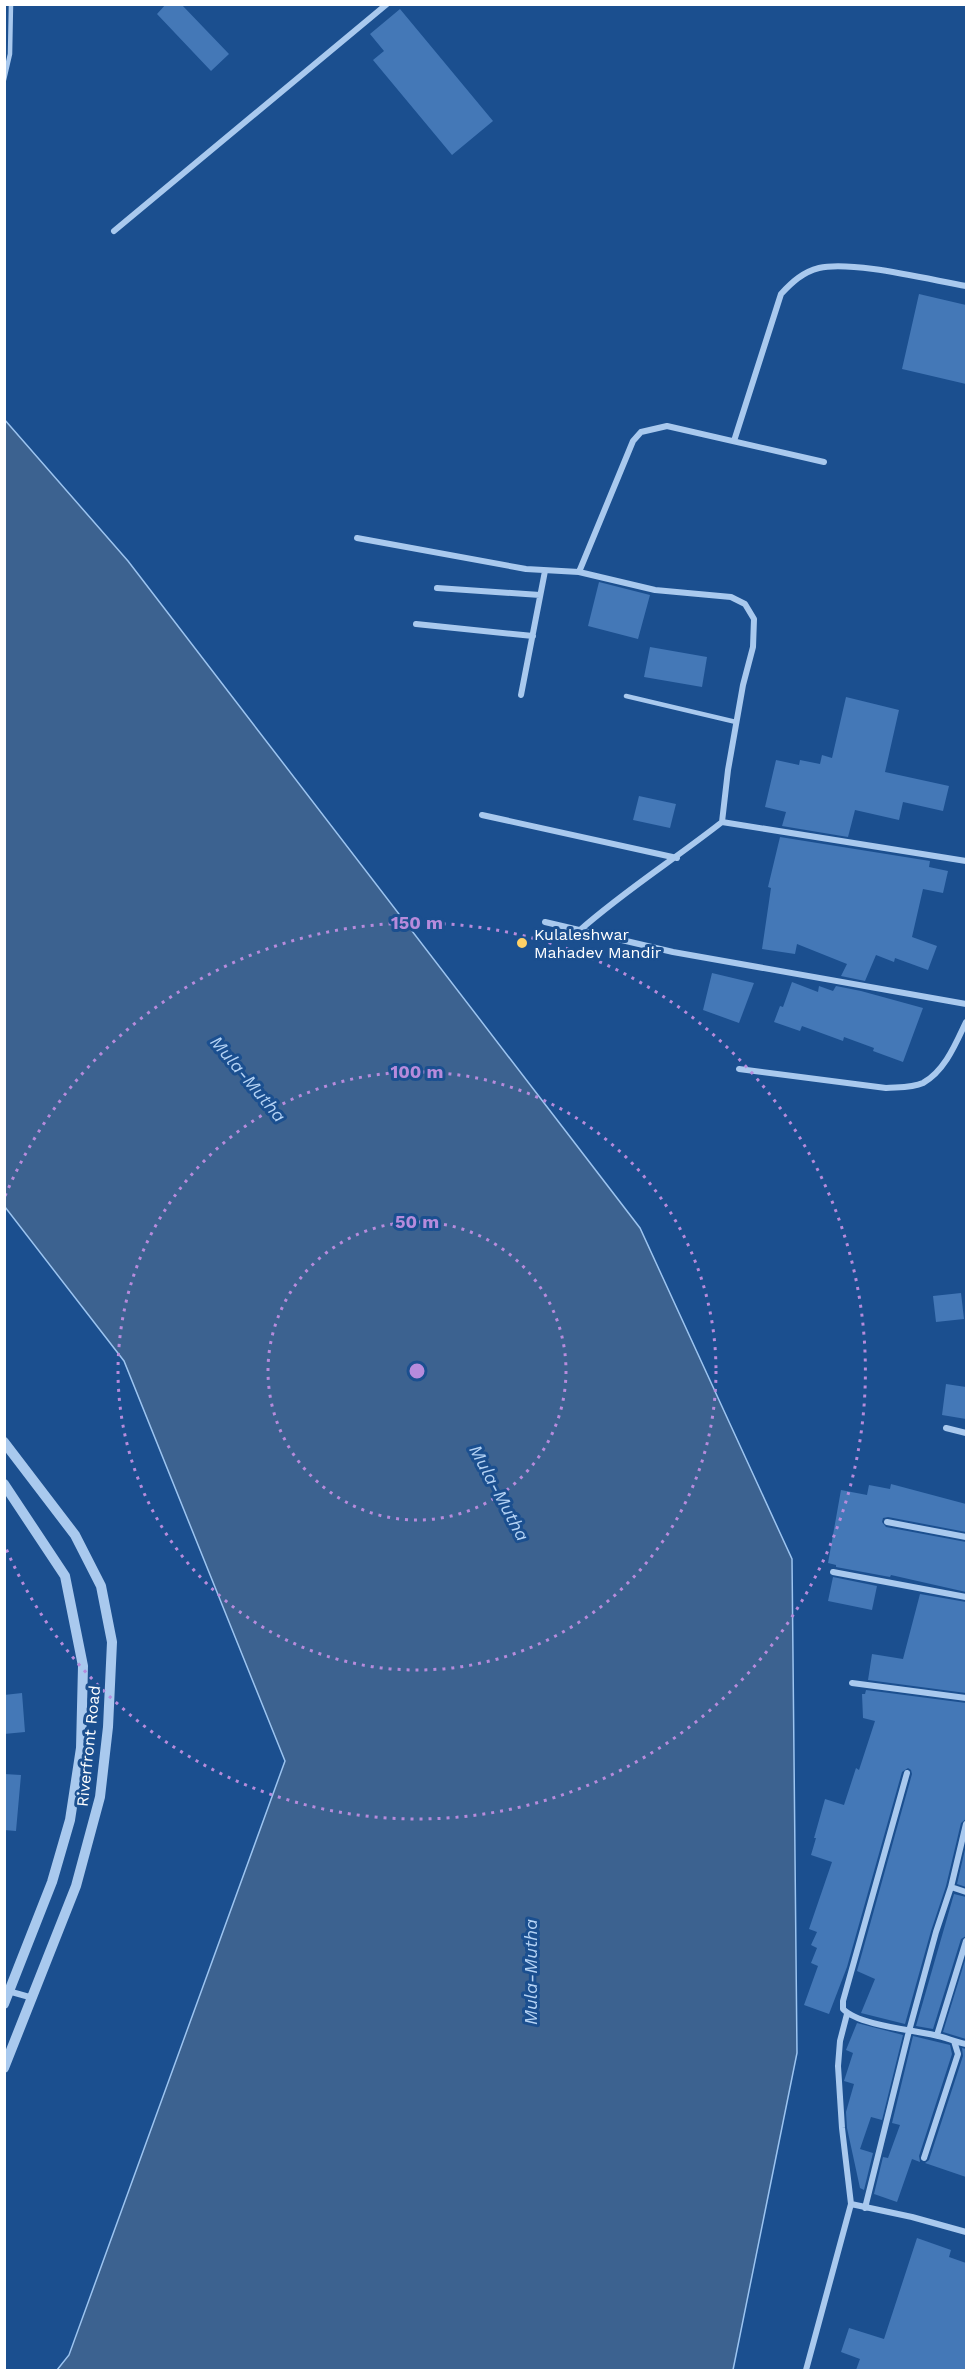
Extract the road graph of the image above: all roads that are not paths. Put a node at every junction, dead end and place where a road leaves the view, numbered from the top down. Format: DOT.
graph roads {
  1 [pos="11,4"];
  2 [pos="387,4"];
  3 [pos="4,80"];
  4 [pos="114,231"];
  5 [pos="966,286"];
  6 [pos="734,441"];
  7 [pos="824,462"];
  8 [pos="357,538"];
  9 [pos="545,571"];
  10 [pos="579,572"];
  11 [pos="437,588"];
  12 [pos="540,595"];
  13 [pos="416,624"];
  14 [pos="533,636"];
  15 [pos="521,695"];
  16 [pos="626,696"];
  17 [pos="736,722"];
  18 [pos="482,815"];
  19 [pos="722,822"];
  20 [pos="677,858"];
  21 [pos="966,861"];
  22 [pos="545,922"];
  23 [pos="579,931"];
  24 [pos="966,1004"];
  25 [pos="966,1022"];
  26 [pos="739,1069"];
  27 [pos="946,1428"];
  28 [pos="966,1432"];
  29 [pos="4,1442"];
  30 [pos="4,1484"];
  31 [pos="887,1522"];
  32 [pos="966,1537"];
  33 [pos="833,1572"];
  34 [pos="966,1597"];
  35 [pos="852,1683"];
  36 [pos="966,1698"];
  37 [pos="907,1773"];
  38 [pos="966,1824"];
  39 [pos="951,1887"];
  40 [pos="966,1892"];
  41 [pos="966,1941"];
  42 [pos="7,1991"];
  43 [pos="33,1998"];
  44 [pos="4,2004"];
  45 [pos="848,2014"];
  46 [pos="909,2031"];
  47 [pos="937,2035"];
  48 [pos="954,2041"];
  49 [pos="966,2044"];
  50 [pos="4,2068"];
  51 [pos="924,2158"];
  52 [pos="851,2205"];
  53 [pos="865,2208"];
  54 [pos="966,2232"];
  55 [pos="806,2370"];
  1 -- 3 [label="lane"];
  2 -- 4 [label="street"];
  5 -- 6 [label="street"];
  6 -- 7 [label="street"];
  6 -- 10 [label="street"];
  8 -- 9 [label="street"];
  9 -- 10 [label="street"];
  9 -- 12 [label="street"];
  10 -- 17 [label="street"];
  11 -- 12 [label="street"];
  12 -- 14 [label="street"];
  13 -- 14 [label="street"];
  14 -- 15 [label="street"];
  16 -- 17 [label="lane"];
  17 -- 19 [label="street"];
  18 -- 20 [label="street"];
  19 -- 20 [label="street"];
  19 -- 21 [label="street"];
  20 -- 23 [label="street"];
  22 -- 23 [label="street"];
  23 -- 24 [label="street"];
  25 -- 26 [label="street"];
  27 -- 28 [label="street"];
  29 -- 43 [label="street, Riverfront Road"];
  30 -- 42 [label="street, Riverfront Road"];
  31 -- 32 [label="street"];
  33 -- 34 [label="street"];
  35 -- 36 [label="street"];
  37 -- 45 [label="street"];
  38 -- 39 [label="street"];
  39 -- 40 [label="street"];
  39 -- 46 [label="street"];
  41 -- 47 [label="street"];
  42 -- 43 [label="street"];
  42 -- 44 [label="street, Riverfront Road"];
  43 -- 50 [label="street, Riverfront Road"];
  45 -- 46 [label="street"];
  45 -- 52 [label="street"];
  46 -- 47 [label="street"];
  46 -- 53 [label="street"];
  47 -- 48 [label="street"];
  48 -- 49 [label="street"];
  48 -- 51 [label="street"];
  52 -- 53 [label="street"];
  52 -- 55 [label="street"];
  53 -- 54 [label="street"];
}
